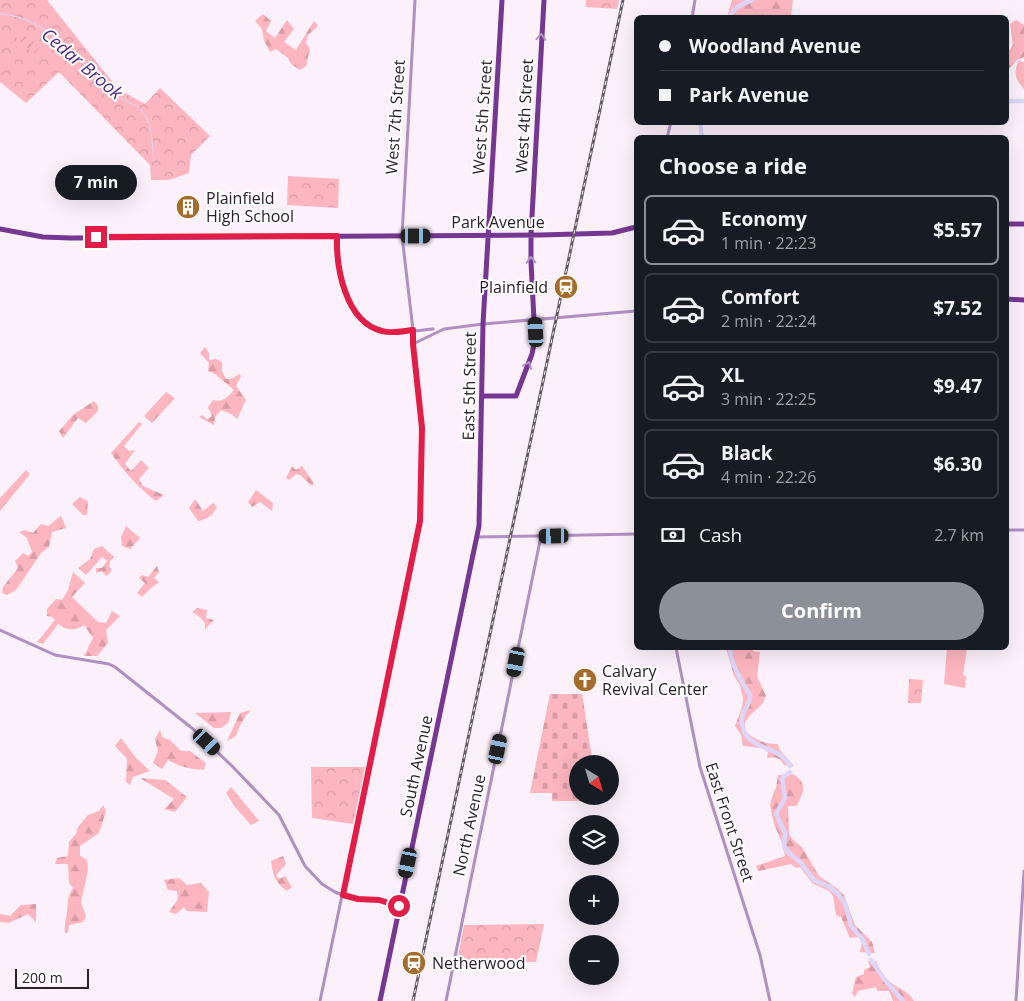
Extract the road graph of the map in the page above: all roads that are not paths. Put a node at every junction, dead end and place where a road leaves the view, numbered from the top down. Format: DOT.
graph roads {
  1 [pos="415,0"];
  2 [pos="502,0"];
  3 [pos="544,0"];
  4 [pos="696,0"];
  5 [pos="693,15"];
  6 [pos="1009,224"];
  7 [pos="1024,224"];
  8 [pos="634,228"];
  9 [pos="0,229"];
  10 [pos="531,234"];
  11 [pos="488,235"];
  12 [pos="337,236"];
  13 [pos="402,236"];
  14 [pos="1009,300"];
  15 [pos="1024,300"];
  16 [pos="634,311"];
  17 [pos="535,320"];
  18 [pos="483,324"];
  19 [pos="433,329"];
  20 [pos="413,330"];
  21 [pos="413,344"];
  22 [pos="514,385"];
  23 [pos="520,386"];
  24 [pos="482,398"];
  25 [pos="1009,530"];
  26 [pos="1024,530"];
  27 [pos="634,534"];
  28 [pos="541,536"];
  29 [pos="477,537"];
  30 [pos="0,630"];
  31 [pos="676,650"];
  32 [pos="1024,871"];
  33 [pos="343,895"];
  34 [pos="399,906"];
  35 [pos="320,1001"];
  36 [pos="380,1001"];
  37 [pos="446,1001"];
  38 [pos="770,1001"];
  39 [pos="1016,1001"];
  1 -- 13 [label="street, West 7th Street"];
  2 -- 11 [label="main road, West 5th Street"];
  10 -- 3 [label="main road, West 4th Street, one-way"];
  4 -- 5 [label="street"];
  6 -- 7 [label="main road"];
  8 -- 10 [label="main road, Park Avenue"];
  9 -- 12 [label="main road, Park Avenue"];
  10 -- 11 [label="main road, Park Avenue"];
  17 -- 10 [label="main road, West 4th Street, one-way"];
  11 -- 13 [label="main road, Park Avenue"];
  11 -- 18 [label="main road, East 5th Street"];
  12 -- 13 [label="main road, Park Avenue"];
  12 -- 20 [label="street"];
  13 -- 20 [label="street, West 7th Street"];
  14 -- 15 [label="main road"];
  16 -- 17 [label="street"];
  17 -- 18 [label="street"];
  23 -- 17 [label="main road, West 4th Street, one-way"];
  18 -- 21 [label="street"];
  18 -- 24 [label="main road, East 5th Street"];
  19 -- 20 [label="street"];
  20 -- 21 [label="street, West 7th Street"];
  21 -- 33 [label="street, West 7th Street"];
  22 -- 23 [label="main road"];
  23 -- 24 [label="main road, West 4th Street"];
  24 -- 29 [label="main road, East 5th Street"];
  25 -- 26 [label="street"];
  27 -- 28 [label="street"];
  28 -- 29 [label="street"];
  28 -- 37 [label="street, North Avenue"];
  29 -- 34 [label="main road, South Avenue"];
  30 -- 33 [label="street"];
  31 -- 38 [label="street, East Front Street"];
  32 -- 39 [label="street"];
  33 -- 34 [label="street"];
  33 -- 35 [label="street, West 7th Street"];
  34 -- 36 [label="main road, South Avenue"];
}
